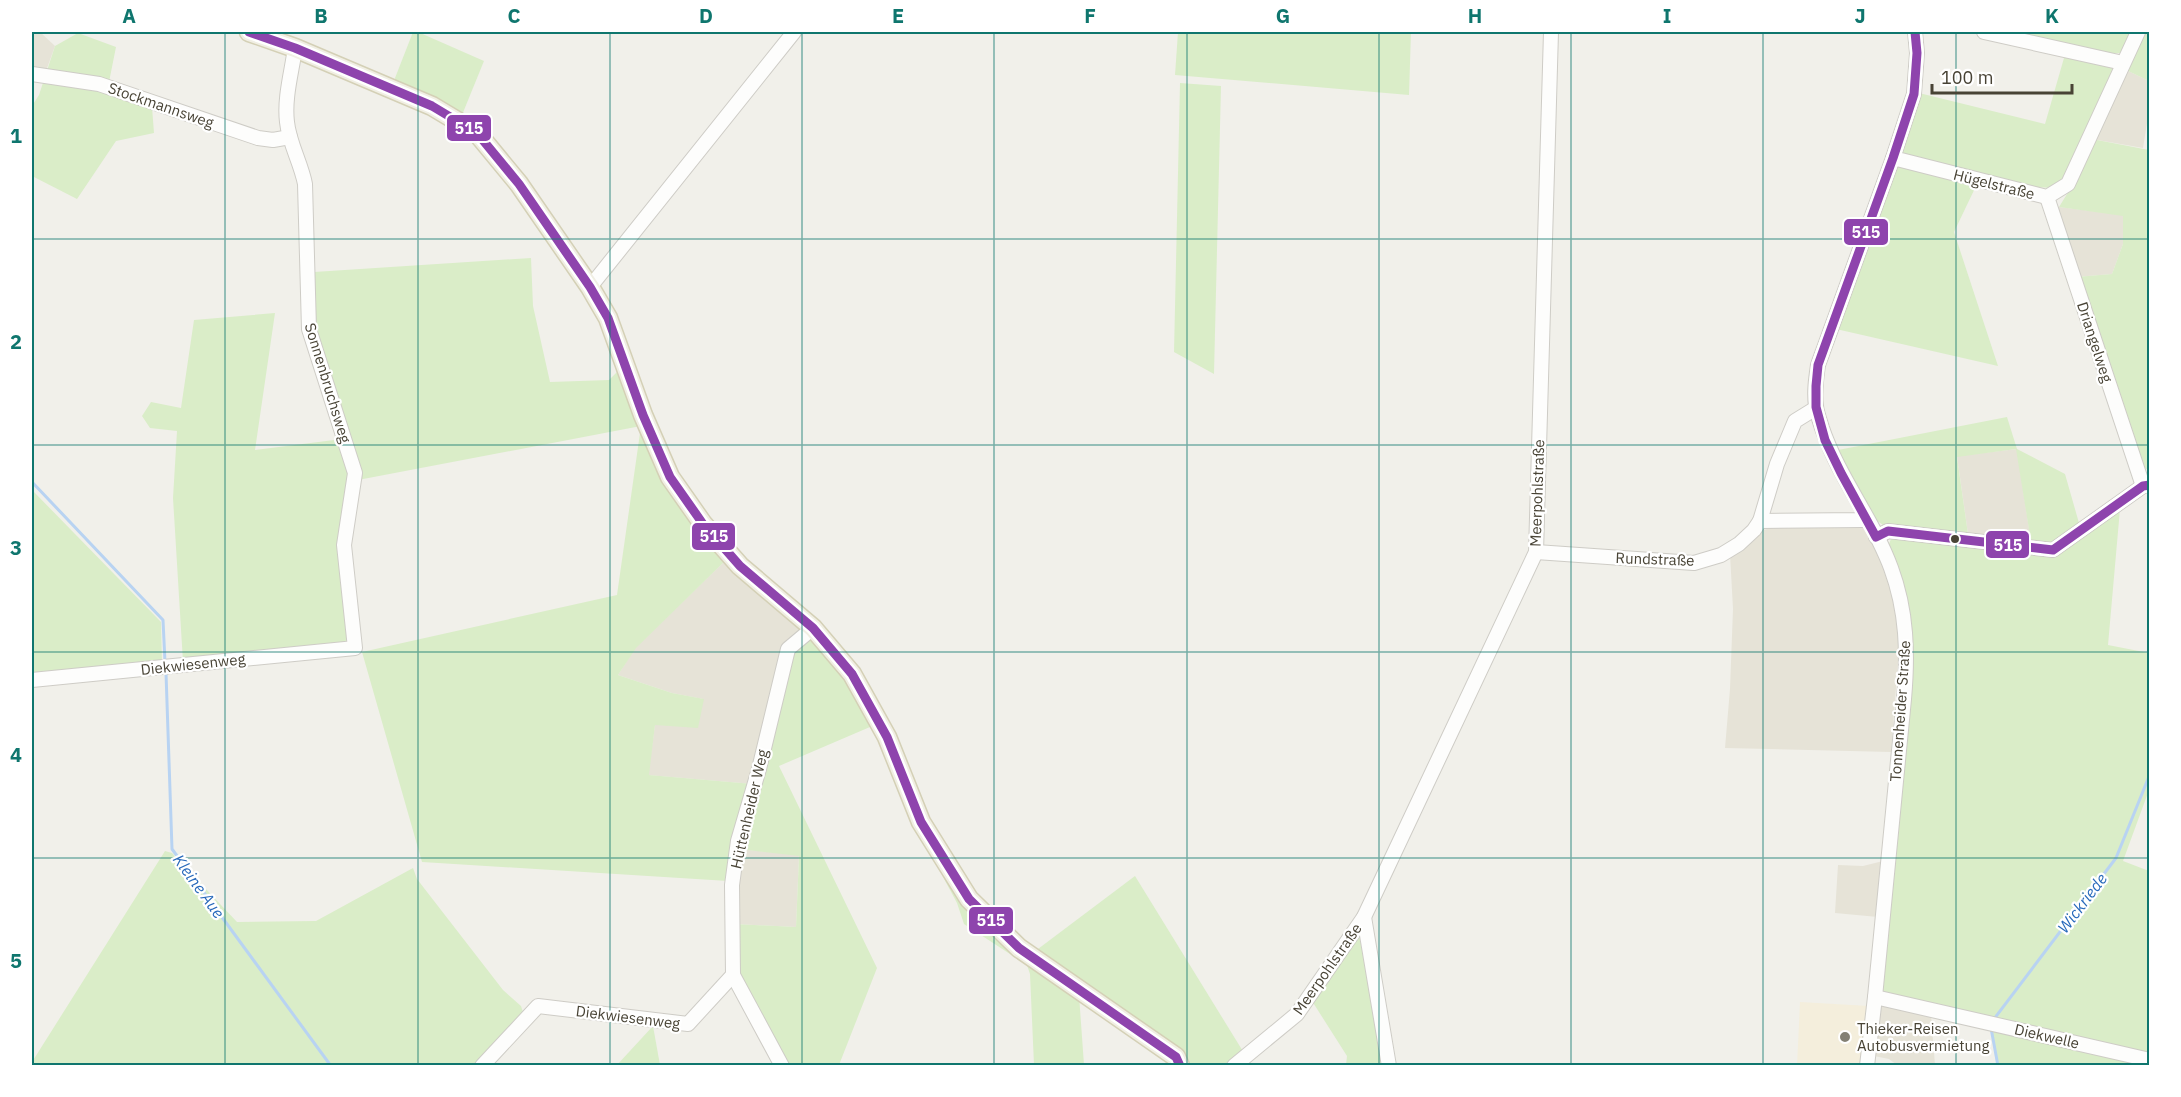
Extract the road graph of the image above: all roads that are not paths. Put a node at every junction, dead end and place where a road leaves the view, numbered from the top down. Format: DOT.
graph roads {
  1 [pos="249,32"];
  2 [pos="794,32"];
  3 [pos="1551,32"];
  4 [pos="1915,32"];
  5 [pos="1984,32"];
  6 [pos="2138,32"];
  7 [pos="296,48"];
  8 [pos="2123,63"];
  9 [pos="32,74"];
  10 [pos="290,137"];
  11 [pos="1893,158"];
  12 [pos="2047,197"];
  13 [pos="590,287"];
  14 [pos="1816,408"];
  15 [pos="2146,485"];
  16 [pos="1866,518"];
  17 [pos="1760,521"];
  18 [pos="1876,537"];
  19 [pos="1536,552"];
  20 [pos="813,628"];
  21 [pos="355,648"];
  22 [pos="32,680"];
  23 [pos="1364,917"];
  24 [pos="733,975"];
  25 [pos="1875,997"];
  26 [pos="2150,1060"];
  27 [pos="482,1065"];
  28 [pos="782,1065"];
  29 [pos="1180,1065"];
  30 [pos="1234,1065"];
  31 [pos="1389,1065"];
  32 [pos="1867,1065"];
  1 -- 7 [label="main road"];
  2 -- 13 [label="street"];
  3 -- 19 [label="street, Meerpohlstraße"];
  4 -- 11 [label="street, Tonnenheider Straße"];
  5 -- 8 [label="street"];
  6 -- 8 [label="street, Hügelstraße"];
  7 -- 10 [label="street, Sonnenbruchsweg"];
  7 -- 13 [label="main road"];
  8 -- 12 [label="street, Hügelstraße"];
  9 -- 10 [label="street, Stockmannsweg"];
  10 -- 21 [label="street, Sonnenbruchsweg"];
  11 -- 12 [label="street, Hügelstraße"];
  11 -- 14 [label="street, Tonnenheider Straße"];
  12 -- 15 [label="street, Driangelweg"];
  13 -- 20 [label="main road"];
  14 -- 16 [label="street, Tonnenheider Straße"];
  14 -- 17 [label="street, Rundstraße"];
  15 -- 18 [label="street"];
  16 -- 17 [label="street"];
  16 -- 18 [label="street, Tonnenheider Straße"];
  17 -- 19 [label="street, Rundstraße"];
  18 -- 25 [label="street, Tonnenheider Straße"];
  19 -- 23 [label="street, Meerpohlstraße"];
  20 -- 24 [label="street, Hüttenheider Weg"];
  20 -- 29 [label="main road"];
  21 -- 22 [label="street, Diekwiesenweg"];
  23 -- 30 [label="street, Meerpohlstraße"];
  23 -- 31 [label="street, Meerpohlstraße"];
  24 -- 27 [label="street, Diekwiesenweg"];
  24 -- 28 [label="street, Hüttenheider Weg"];
  25 -- 26 [label="street, Diekwelle"];
  25 -- 32 [label="street, Tonnenheider Straße"];
}
